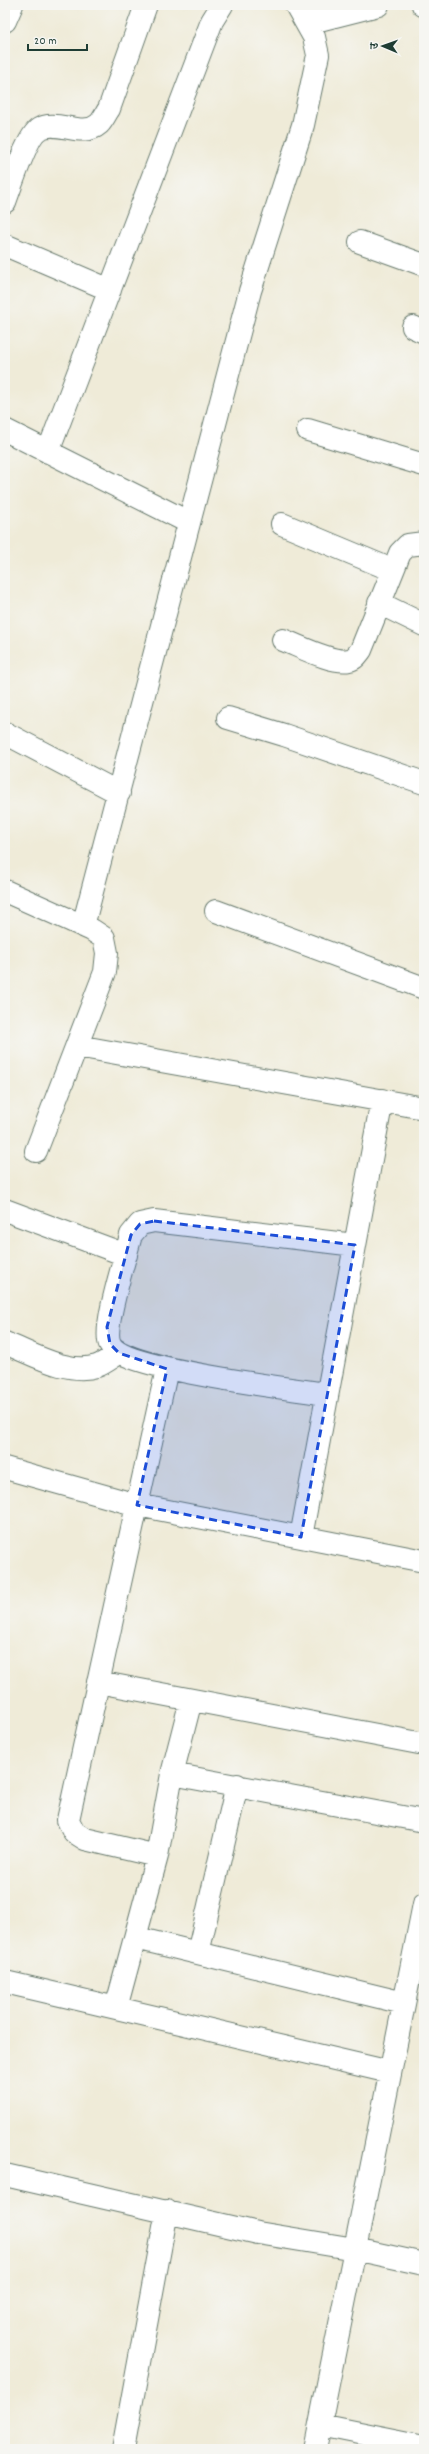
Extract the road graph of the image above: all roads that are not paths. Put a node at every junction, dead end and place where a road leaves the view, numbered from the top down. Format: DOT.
graph roads {
  1 [pos="12,5"];
  2 [pos="146,5"];
  3 [pos="222,5"];
  4 [pos="378,5"];
  5 [pos="344,9"];
  6 [pos="302,14"];
  7 [pos="5,21"];
  8 [pos="5,202"];
  9 [pos="360,242"];
  10 [pos="5,245"];
  11 [pos="424,265"];
  12 [pos="110,290"];
  13 [pos="5,430"];
  14 [pos="308,430"];
  15 [pos="48,452"];
  16 [pos="424,465"];
  17 [pos="188,522"];
  18 [pos="282,524"];
  19 [pos="424,543"];
  20 [pos="392,570"];
  21 [pos="379,603"];
  22 [pos="424,625"];
  23 [pos="283,640"];
  24 [pos="228,718"];
  25 [pos="5,733"];
  26 [pos="424,783"];
  27 [pos="119,793"];
  28 [pos="5,891"];
  29 [pos="216,911"];
  30 [pos="83,926"];
  31 [pos="424,988"];
  32 [pos="76,1046"];
  33 [pos="382,1100"];
  34 [pos="424,1108"];
  35 [pos="36,1151"];
  36 [pos="5,1210"];
  37 [pos="355,1245"];
  38 [pos="126,1255"];
  39 [pos="5,1343"];
  40 [pos="119,1353"];
  41 [pos="167,1369"];
  42 [pos="327,1394"];
  43 [pos="5,1468"];
  44 [pos="137,1505"];
  45 [pos="301,1536"];
  46 [pos="424,1560"];
  47 [pos="98,1682"];
  48 [pos="191,1700"];
  49 [pos="424,1744"];
  50 [pos="172,1774"];
  51 [pos="236,1785"];
  52 [pos="424,1821"];
  53 [pos="156,1856"];
  54 [pos="424,1904"];
  55 [pos="136,1938"];
  56 [pos="198,1953"];
  57 [pos="5,1982"];
  58 [pos="404,2003"];
  59 [pos="116,2008"];
  60 [pos="390,2072"];
  61 [pos="5,2175"];
  62 [pos="167,2211"];
  63 [pos="355,2249"];
  64 [pos="424,2264"];
  65 [pos="320,2425"];
  66 [pos="424,2446"];
  67 [pos="123,2449"];
  68 [pos="315,2449"];
  1 -- 7 [label="street"];
  2 -- 8 [label="street"];
  3 -- 12 [label="street"];
  4 -- 5 [label="street"];
  5 -- 6 [label="street"];
  6 -- 17 [label="street"];
  9 -- 11 [label="street"];
  10 -- 12 [label="street"];
  12 -- 15 [label="street"];
  13 -- 15 [label="street"];
  14 -- 16 [label="street"];
  15 -- 17 [label="street"];
  17 -- 27 [label="street"];
  18 -- 20 [label="street"];
  19 -- 20 [label="street"];
  20 -- 21 [label="street"];
  21 -- 22 [label="street"];
  21 -- 23 [label="street"];
  24 -- 26 [label="street"];
  25 -- 27 [label="street"];
  27 -- 30 [label="street"];
  28 -- 30 [label="street"];
  29 -- 31 [label="street"];
  30 -- 32 [label="street"];
  32 -- 33 [label="street"];
  32 -- 35 [label="street"];
  33 -- 34 [label="street"];
  33 -- 37 [label="street"];
  36 -- 38 [label="street"];
  37 -- 38 [label="street"];
  37 -- 42 [label="street"];
  38 -- 40 [label="street"];
  39 -- 40 [label="street"];
  40 -- 41 [label="street"];
  41 -- 42 [label="street"];
  41 -- 44 [label="street"];
  42 -- 45 [label="street"];
  43 -- 44 [label="street"];
  44 -- 45 [label="street"];
  44 -- 47 [label="street"];
  45 -- 46 [label="street"];
  47 -- 48 [label="street"];
  47 -- 53 [label="street"];
  48 -- 49 [label="street"];
  48 -- 50 [label="street"];
  50 -- 51 [label="street"];
  50 -- 53 [label="street"];
  51 -- 52 [label="street"];
  51 -- 56 [label="street"];
  53 -- 55 [label="street"];
  54 -- 58 [label="street"];
  55 -- 56 [label="street"];
  55 -- 59 [label="street"];
  56 -- 58 [label="street"];
  57 -- 59 [label="street"];
  58 -- 60 [label="street"];
  59 -- 60 [label="street"];
  60 -- 63 [label="street"];
  61 -- 62 [label="street"];
  62 -- 63 [label="street"];
  62 -- 67 [label="street"];
  63 -- 64 [label="street"];
  63 -- 65 [label="street"];
  65 -- 66 [label="street"];
  65 -- 68 [label="street"];
}
